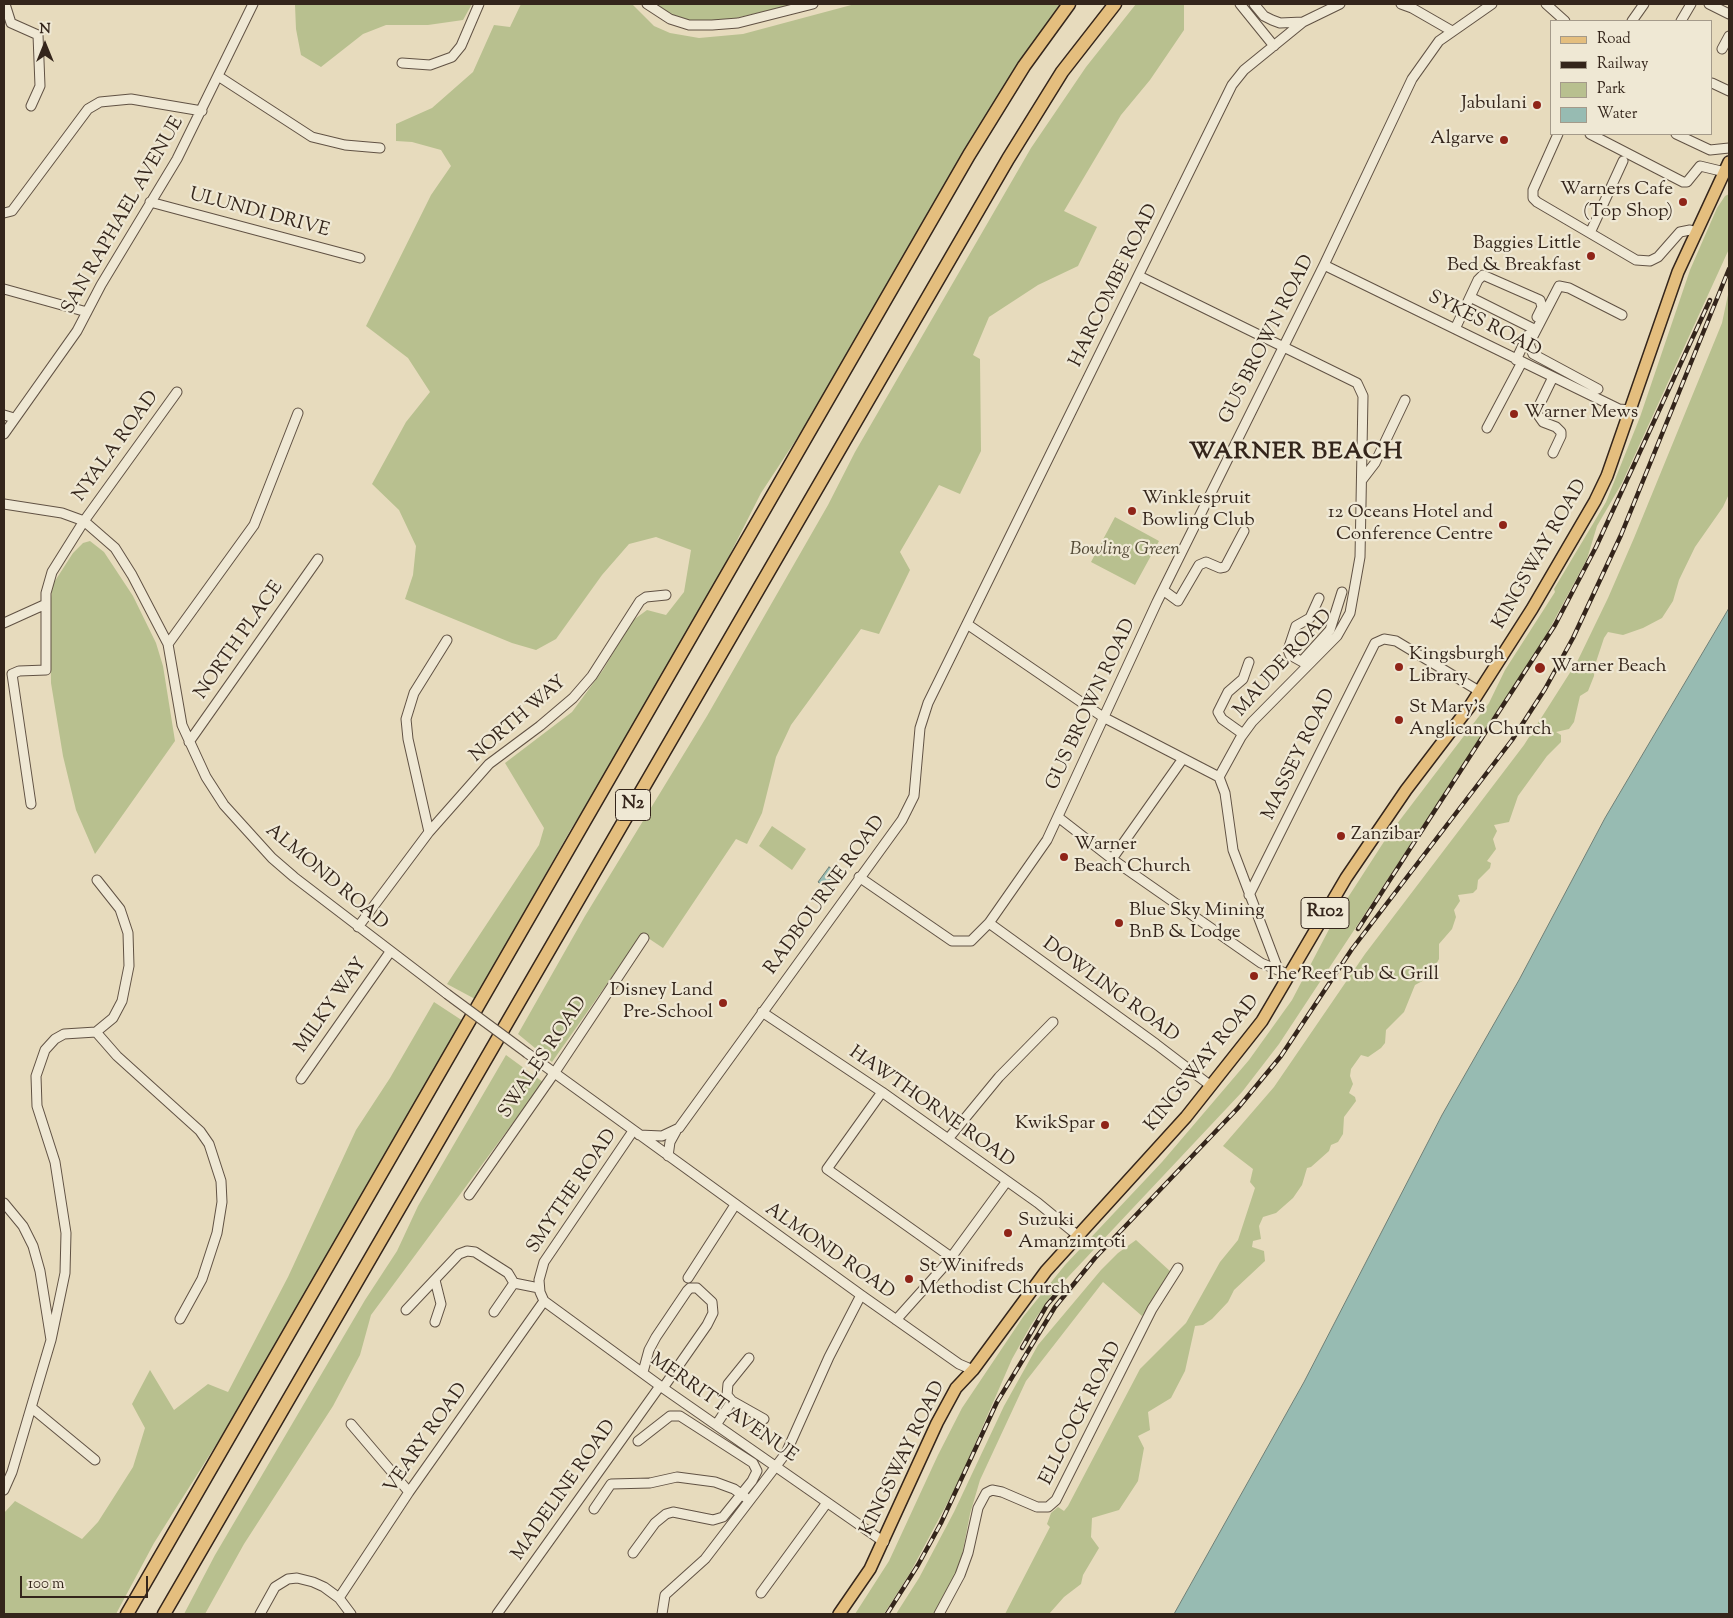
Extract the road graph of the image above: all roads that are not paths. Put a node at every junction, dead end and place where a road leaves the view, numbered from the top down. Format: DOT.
graph roads {
  1 [pos="4,4"];
  2 [pos="254,4"];
  3 [pos="479,4"];
  4 [pos="647,4"];
  5 [pos="814,4"];
  6 [pos="1069,4"];
  7 [pos="1115,4"];
  8 [pos="1240,4"];
  9 [pos="1254,4"];
  10 [pos="1340,4"];
  11 [pos="1401,4"];
  12 [pos="1492,4"];
  13 [pos="1546,4"];
  14 [pos="1644,4"];
  15 [pos="1691,4"];
  16 [pos="1710,4"];
  17 [pos="1729,14"];
  18 [pos="1564,20"];
  19 [pos="1633,20"];
  20 [pos="1682,20"];
  21 [pos="1303,22"];
  22 [pos="1452,31"];
  23 [pos="1729,36"];
  24 [pos="1274,46"];
  25 [pos="1722,49"];
  26 [pos="402,63"];
  27 [pos="218,76"];
  28 [pos="1713,83"];
  29 [pos="1729,91"];
  30 [pos="31,106"];
  31 [pos="202,111"];
  32 [pos="1558,135"];
  33 [pos="1592,135"];
  34 [pos="1678,135"];
  35 [pos="380,148"];
  36 [pos="1729,148"];
  37 [pos="1623,161"];
  38 [pos="1727,167"];
  39 [pos="150,202"];
  40 [pos="4,213"];
  41 [pos="1696,232"];
  42 [pos="1590,234"];
  43 [pos="360,258"];
  44 [pos="1324,265"];
  45 [pos="1139,276"];
  46 [pos="4,289"];
  47 [pos="1470,297"];
  48 [pos="87,312"];
  49 [pos="1622,315"];
  50 [pos="1532,328"];
  51 [pos="1455,329"];
  52 [pos="1283,346"];
  53 [pos="1519,361"];
  54 [pos="1549,362"];
  55 [pos="1549,375"];
  56 [pos="1598,389"];
  57 [pos="177,392"];
  58 [pos="1405,400"];
  59 [pos="1631,410"];
  60 [pos="298,413"];
  61 [pos="4,415"];
  62 [pos="14,418"];
  63 [pos="1487,428"];
  64 [pos="4,434"];
  65 [pos="1553,453"];
  66 [pos="1362,480"];
  67 [pos="4,504"];
  68 [pos="84,521"];
  69 [pos="1244,532"];
  70 [pos="318,559"];
  71 [pos="1163,590"];
  72 [pos="1342,592"];
  73 [pos="666,595"];
  74 [pos="1320,598"];
  75 [pos="46,604"];
  76 [pos="4,623"];
  77 [pos="967,624"];
  78 [pos="447,640"];
  79 [pos="168,644"];
  80 [pos="1249,662"];
  81 [pos="1305,663"];
  82 [pos="1479,691"];
  83 [pos="1102,717"];
  84 [pos="1243,734"];
  85 [pos="189,742"];
  86 [pos="1182,760"];
  87 [pos="1219,777"];
  88 [pos="31,804"];
  89 [pos="1058,817"];
  90 [pos="429,832"];
  91 [pos="1112,859"];
  92 [pos="859,877"];
  93 [pos="97,880"];
  94 [pos="1249,895"];
  95 [pos="989,923"];
  96 [pos="358,928"];
  97 [pos="644,938"];
  98 [pos="390,952"];
  99 [pos="1278,969"];
  100 [pos="1290,975"];
  101 [pos="762,1012"];
  102 [pos="1052,1022"];
  103 [pos="96,1032"];
  104 [pos="555,1072"];
  105 [pos="300,1079"];
  106 [pos="1211,1086"];
  107 [pos="882,1092"];
  108 [pos="679,1128"];
  109 [pos="636,1133"];
  110 [pos="948,1140"];
  111 [pos="668,1156"];
  112 [pos="1006,1181"];
  113 [pos="469,1195"];
  114 [pos="4,1203"];
  115 [pos="736,1205"];
  116 [pos="1077,1235"];
  117 [pos="951,1257"];
  118 [pos="1178,1268"];
  119 [pos="688,1278"];
  120 [pos="435,1280"];
  121 [pos="514,1283"];
  122 [pos="539,1288"];
  123 [pos="861,1295"];
  124 [pos="544,1300"];
  125 [pos="406,1310"];
  126 [pos="494,1312"];
  127 [pos="180,1319"];
  128 [pos="896,1320"];
  129 [pos="435,1322"];
  130 [pos="51,1340"];
  131 [pos="749,1358"];
  132 [pos="973,1370"];
  133 [pos="643,1372"];
  134 [pos="661,1387"];
  135 [pos="732,1401"];
  136 [pos="32,1408"];
  137 [pos="764,1418"];
  138 [pos="351,1424"];
  139 [pos="716,1425"];
  140 [pos="638,1441"];
  141 [pos="96,1460"];
  142 [pos="776,1466"];
  143 [pos="4,1490"];
  144 [pos="409,1492"];
  145 [pos="742,1494"];
  146 [pos="750,1501"];
  147 [pos="826,1504"];
  148 [pos="594,1509"];
  149 [pos="884,1542"];
  150 [pos="633,1553"];
  151 [pos="197,1556"];
  152 [pos="159,1558"];
  153 [pos="761,1593"];
  154 [pos="339,1598"];
  155 [pos="121,1614"];
  156 [pos="127,1614"];
  157 [pos="164,1614"];
  158 [pos="171,1614"];
  159 [pos="260,1614"];
  160 [pos="351,1614"];
  161 [pos="497,1614"];
  162 [pos="662,1614"];
  163 [pos="839,1614"];
  164 [pos="939,1614"];
  1 -- 30 [label="street"];
  2 -- 27 [label="street, SAN RAPHAEL AVENUE"];
  3 -- 26 [label="street"];
  4 -- 5 [label="street"];
  6 -- 152 [label="highway, N2"];
  7 -- 151 [label="highway, N2"];
  8 -- 24 [label="street"];
  9 -- 21 [label="street"];
  10 -- 21 [label="street, HARCOMBE ROAD"];
  11 -- 22 [label="street"];
  12 -- 22 [label="street, GUS BROWN ROAD"];
  13 -- 18 [label="street"];
  14 -- 19 [label="street"];
  15 -- 20 [label="street"];
  16 -- 17 [label="street"];
  21 -- 24 [label="street, HARCOMBE ROAD"];
  22 -- 44 [label="street, GUS BROWN ROAD"];
  23 -- 25 [label="street"];
  24 -- 45 [label="street, HARCOMBE ROAD"];
  27 -- 31 [label="street, SAN RAPHAEL AVENUE"];
  27 -- 35 [label="street"];
  28 -- 29 [label="street"];
  31 -- 39 [label="street, SAN RAPHAEL AVENUE"];
  31 -- 40 [label="street"];
  32 -- 42 [label="street"];
  33 -- 38 [label="street"];
  34 -- 36 [label="street"];
  37 -- 42 [label="street"];
  38 -- 41 [label="main road, KINGSWAY ROAD / R102"];
  39 -- 43 [label="street, ULUNDI DRIVE"];
  39 -- 48 [label="street, SAN RAPHAEL AVENUE"];
  41 -- 42 [label="street"];
  41 -- 59 [label="main road, KINGSWAY ROAD / R102"];
  44 -- 51 [label="street, SYKES ROAD"];
  44 -- 52 [label="street, GUS BROWN ROAD"];
  45 -- 52 [label="street"];
  45 -- 77 [label="street, HARCOMBE ROAD"];
  46 -- 48 [label="street"];
  47 -- 50 [label="street"];
  47 -- 50 [label="street"];
  47 -- 51 [label="street"];
  48 -- 62 [label="street, SAN RAPHAEL AVENUE"];
  49 -- 54 [label="street"];
  50 -- 53 [label="street"];
  51 -- 53 [label="street, SYKES ROAD"];
  52 -- 66 [label="street, MAUDE ROAD"];
  52 -- 71 [label="street, GUS BROWN ROAD"];
  53 -- 55 [label="street, SYKES ROAD"];
  53 -- 63 [label="street"];
  54 -- 55 [label="street"];
  54 -- 56 [label="street"];
  55 -- 59 [label="street, SYKES ROAD"];
  55 -- 65 [label="street"];
  57 -- 68 [label="street, NYALA ROAD"];
  58 -- 66 [label="street"];
  59 -- 82 [label="main road, KINGSWAY ROAD / R102"];
  60 -- 79 [label="street"];
  61 -- 62 [label="street"];
  62 -- 64 [label="street, SAN RAPHAEL AVENUE"];
  66 -- 81 [label="street, MAUDE ROAD"];
  67 -- 68 [label="street, ALMOND ROAD"];
  68 -- 75 [label="street, NYALA ROAD"];
  68 -- 79 [label="street, ALMOND ROAD"];
  69 -- 71 [label="street"];
  70 -- 85 [label="street, NORTH PLACE"];
  71 -- 83 [label="street, GUS BROWN ROAD"];
  72 -- 81 [label="street"];
  73 -- 90 [label="street, NORTH WAY"];
  74 -- 81 [label="street"];
  75 -- 76 [label="street"];
  75 -- 88 [label="street, NYALA ROAD"];
  77 -- 83 [label="street"];
  77 -- 92 [label="street, RADBOURNE ROAD"];
  78 -- 90 [label="street"];
  79 -- 85 [label="street, ALMOND ROAD"];
  80 -- 84 [label="street"];
  81 -- 84 [label="street, MAUDE ROAD"];
  82 -- 94 [label="street, MASSEY ROAD"];
  82 -- 100 [label="main road, KINGSWAY ROAD / R102"];
  83 -- 86 [label="street"];
  83 -- 89 [label="street, GUS BROWN ROAD"];
  84 -- 87 [label="street, MAUDE ROAD"];
  85 -- 96 [label="street, ALMOND ROAD"];
  86 -- 87 [label="street"];
  86 -- 91 [label="street"];
  87 -- 94 [label="street"];
  89 -- 91 [label="street"];
  89 -- 95 [label="street, GUS BROWN ROAD"];
  90 -- 96 [label="street, NORTH WAY"];
  91 -- 99 [label="street"];
  92 -- 95 [label="street, GUS BROWN ROAD"];
  92 -- 101 [label="street, RADBOURNE ROAD"];
  93 -- 103 [label="street"];
  94 -- 99 [label="street"];
  95 -- 106 [label="street, DOWLING ROAD"];
  96 -- 98 [label="street, ALMOND ROAD"];
  97 -- 104 [label="street, SWALES ROAD"];
  98 -- 104 [label="street, ALMOND ROAD, bridge"];
  98 -- 105 [label="street, MILKY WAY"];
  99 -- 100 [label="street"];
  100 -- 106 [label="main road, KINGSWAY ROAD / R102"];
  101 -- 107 [label="street, HAWTHORNE ROAD"];
  101 -- 108 [label="street, RADBOURNE ROAD"];
  102 -- 110 [label="street"];
  103 -- 127 [label="street"];
  103 -- 130 [label="street"];
  104 -- 109 [label="street, ALMOND ROAD"];
  104 -- 113 [label="street, SWALES ROAD"];
  106 -- 116 [label="main road, KINGSWAY ROAD / R102"];
  107 -- 110 [label="street, HAWTHORNE ROAD"];
  107 -- 117 [label="street"];
  108 -- 109 [label="street"];
  108 -- 111 [label="street"];
  109 -- 111 [label="street, ALMOND ROAD"];
  109 -- 122 [label="street, SMYTHE ROAD"];
  110 -- 112 [label="street, HAWTHORNE ROAD"];
  111 -- 115 [label="street, ALMOND ROAD"];
  112 -- 116 [label="street, HAWTHORNE ROAD"];
  112 -- 117 [label="street"];
  114 -- 130 [label="street"];
  115 -- 119 [label="street"];
  115 -- 123 [label="street, ALMOND ROAD"];
  116 -- 132 [label="main road, KINGSWAY ROAD / R102"];
  117 -- 128 [label="street"];
  118 -- 164 [label="street, ELLCOCK ROAD"];
  120 -- 121 [label="street"];
  120 -- 125 [label="street"];
  120 -- 129 [label="street"];
  121 -- 122 [label="street"];
  121 -- 126 [label="street"];
  122 -- 124 [label="street"];
  123 -- 128 [label="street, ALMOND ROAD"];
  123 -- 142 [label="street"];
  124 -- 133 [label="street, MERRITT AVENUE"];
  124 -- 144 [label="street, VEARY ROAD"];
  128 -- 132 [label="street, ALMOND ROAD"];
  130 -- 136 [label="street"];
  131 -- 135 [label="street"];
  132 -- 149 [label="main road, KINGSWAY ROAD / R102"];
  133 -- 134 [label="street, MERRITT AVENUE"];
  133 -- 134 [label="street, MADELINE ROAD"];
  134 -- 139 [label="street, MERRITT AVENUE"];
  134 -- 161 [label="street, MADELINE ROAD"];
  135 -- 137 [label="street"];
  135 -- 139 [label="street"];
  136 -- 141 [label="street"];
  136 -- 143 [label="street"];
  138 -- 144 [label="street"];
  139 -- 142 [label="street, MERRITT AVENUE"];
  140 -- 145 [label="street"];
  142 -- 146 [label="street"];
  142 -- 147 [label="street, MERRITT AVENUE"];
  144 -- 154 [label="street, VEARY ROAD"];
  145 -- 146 [label="street"];
  145 -- 148 [label="street"];
  145 -- 150 [label="street"];
  146 -- 162 [label="street"];
  147 -- 149 [label="street, MERRITT AVENUE"];
  147 -- 153 [label="street"];
  149 -- 163 [label="main road, KINGSWAY ROAD / R102"];
  151 -- 157 [label="highway, N2"];
  151 -- 158 [label="highway"];
  152 -- 155 [label="highway"];
  152 -- 156 [label="highway, N2"];
  154 -- 159 [label="street"];
  154 -- 160 [label="street"];
}
